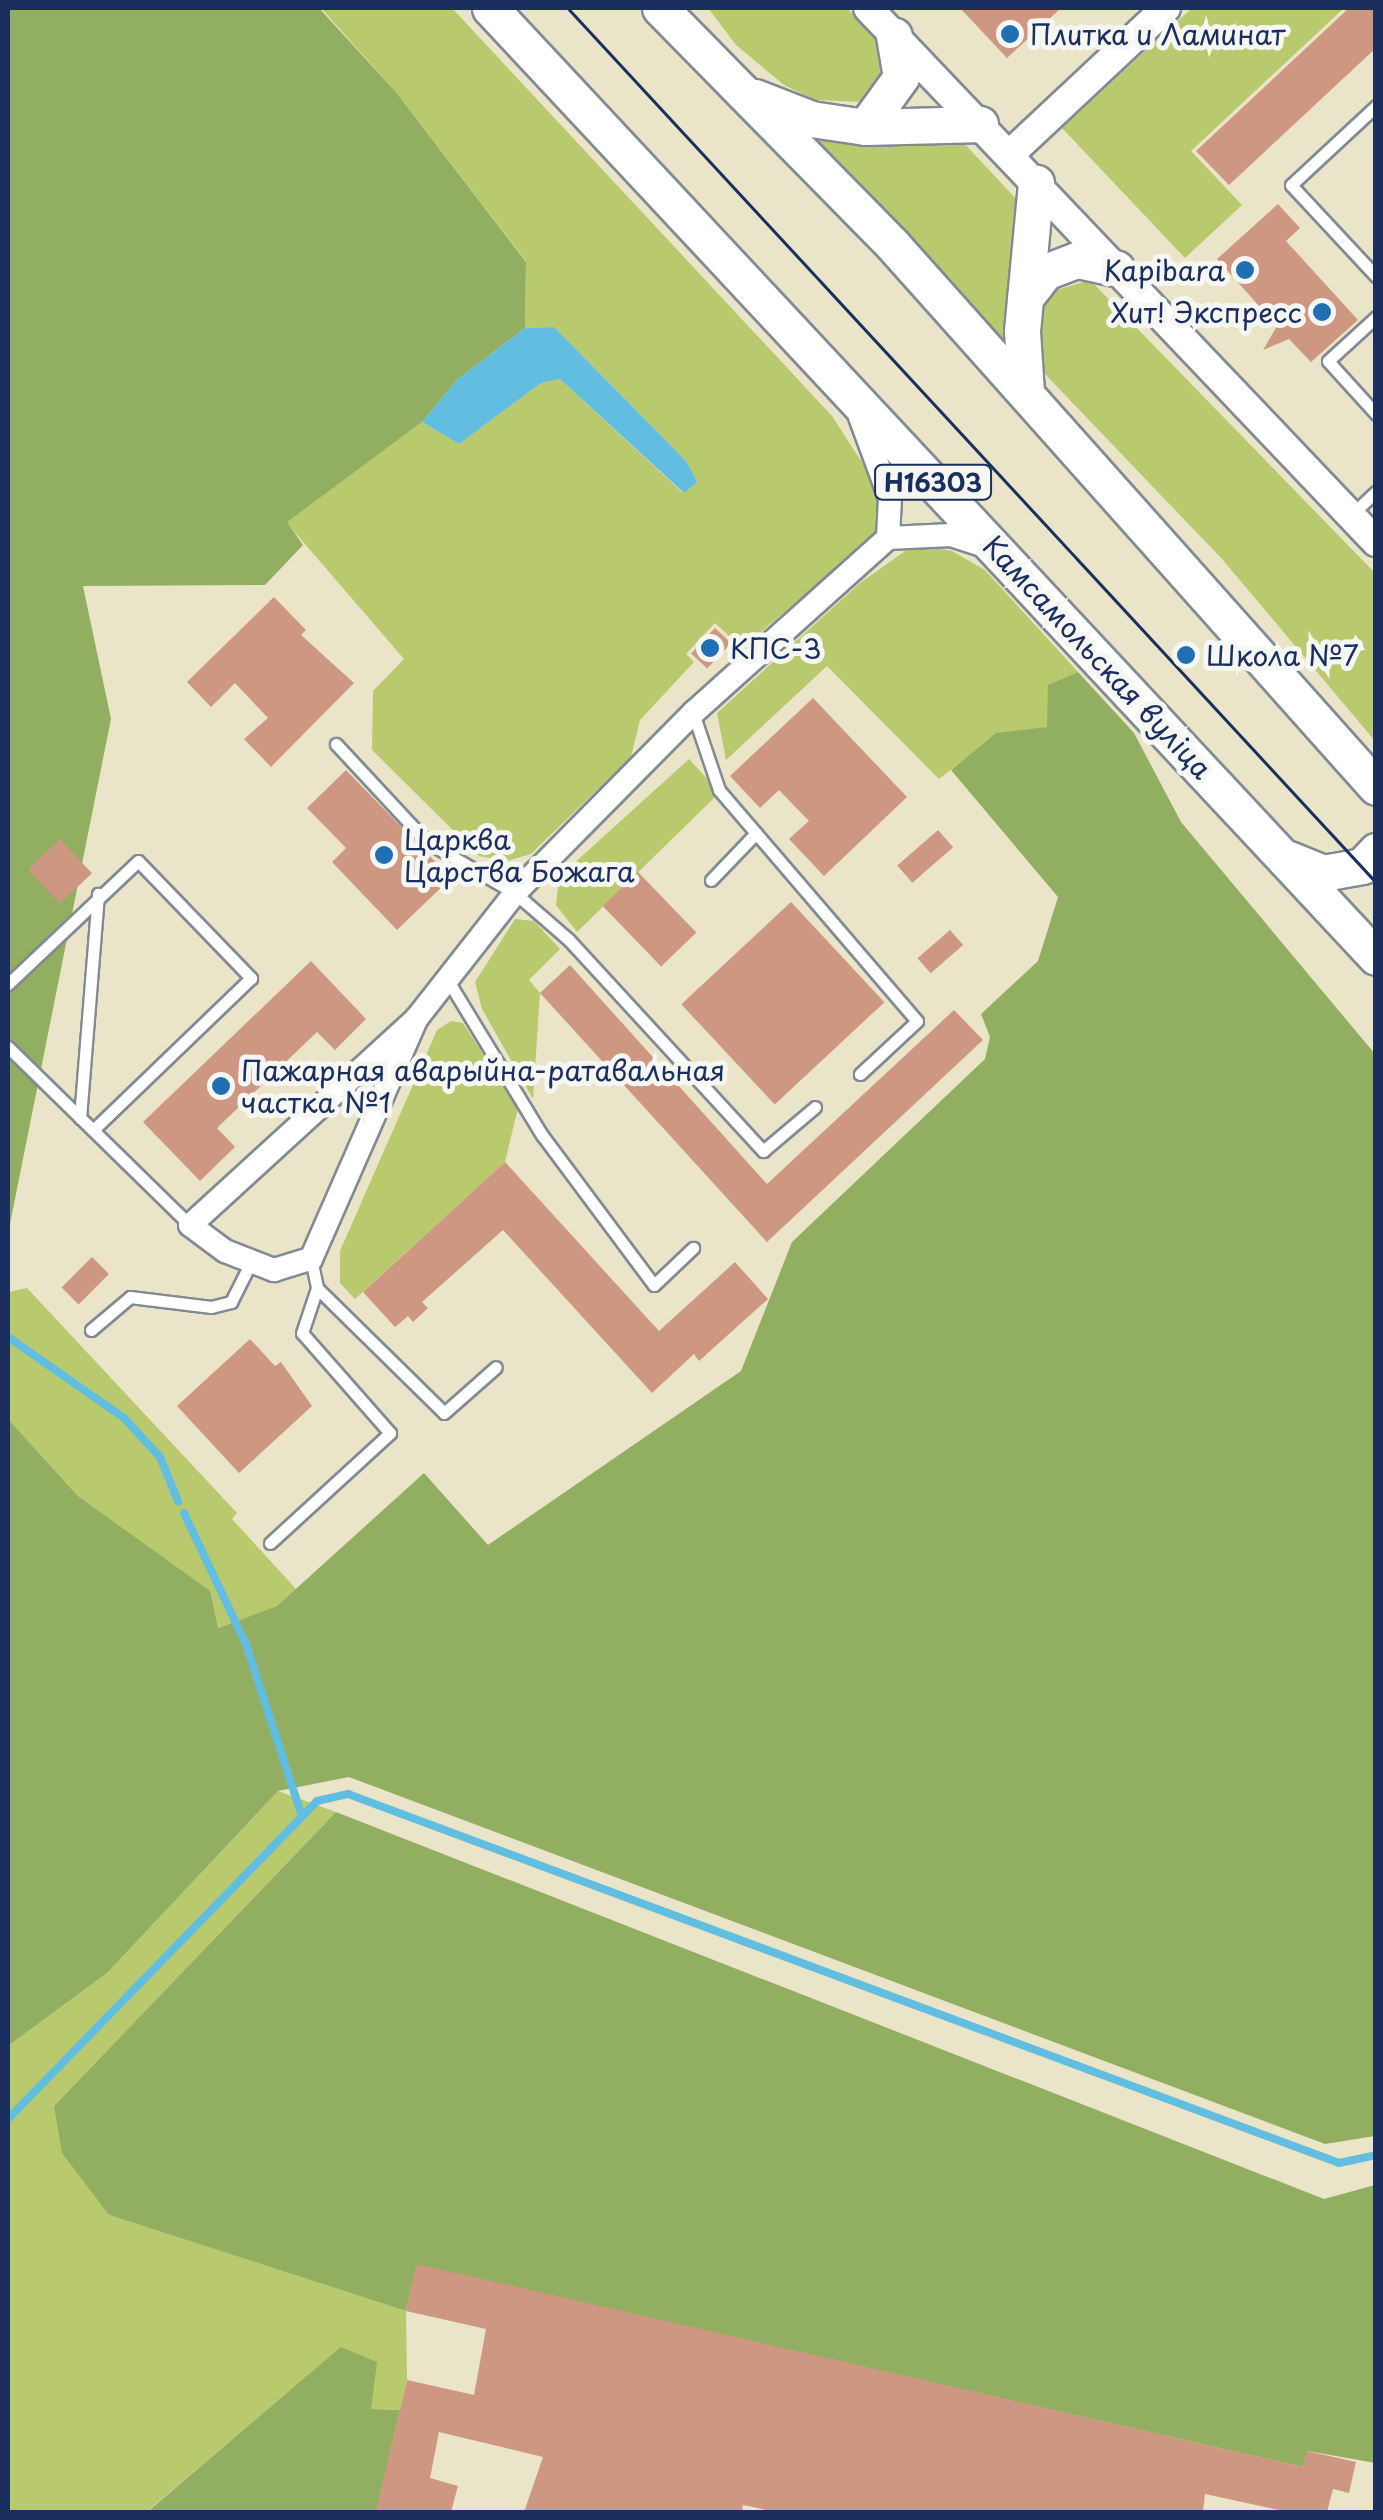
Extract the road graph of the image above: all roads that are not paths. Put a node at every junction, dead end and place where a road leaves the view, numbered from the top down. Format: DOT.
graph roads {
  1 [pos="490,8"];
  2 [pos="660,8"];
  3 [pos="868,8"];
  4 [pos="1166,8"];
  5 [pos="894,36"];
  6 [pos="744,93"];
  7 [pos="1376,106"];
  8 [pos="980,124"];
  9 [pos="865,127"];
  10 [pos="1009,155"];
  11 [pos="1036,183"];
  12 [pos="1116,268"];
  13 [pos="1376,276"];
  14 [pos="1024,298"];
  15 [pos="1376,317"];
  16 [pos="1026,392"];
  17 [pos="850,396"];
  18 [pos="1376,414"];
  19 [pos="1376,492"];
  20 [pos="1351,515"];
  21 [pos="888,538"];
  22 [pos="1376,542"];
  23 [pos="1001,553"];
  24 [pos="693,713"];
  25 [pos="336,744"];
  26 [pos="1376,787"];
  27 [pos="756,833"];
  28 [pos="1376,851"];
  29 [pos="1288,859"];
  30 [pos="711,880"];
  31 [pos="516,893"];
  32 [pos="98,894"];
  33 [pos="1376,957"];
  34 [pos="447,980"];
  35 [pos="8,984"];
  36 [pos="417,1018"];
  37 [pos="8,1047"];
  38 [pos="860,1074"];
  39 [pos="815,1107"];
  40 [pos="80,1118"];
  41 [pos="93,1130"];
  42 [pos="190,1226"];
  43 [pos="693,1248"];
  44 [pos="311,1258"];
  45 [pos="250,1264"];
  46 [pos="317,1288"];
  47 [pos="91,1330"];
  48 [pos="496,1367"];
  49 [pos="270,1543"];
  1 -- 17 [label="main road, Камсамольская вуліца / Н16303"];
  2 -- 6 [label="main road"];
  3 -- 5 [label="street"];
  4 -- 10 [label="street"];
  5 -- 8 [label="street"];
  5 -- 9 [label="main road"];
  6 -- 9 [label="main road"];
  6 -- 16 [label="main road"];
  7 -- 13 [label="lane"];
  8 -- 9 [label="main road"];
  8 -- 10 [label="street"];
  10 -- 11 [label="street"];
  11 -- 12 [label="street"];
  11 -- 14 [label="main road"];
  12 -- 14 [label="main road"];
  12 -- 20 [label="street"];
  14 -- 16 [label="main road"];
  15 -- 18 [label="lane"];
  16 -- 26 [label="main road"];
  17 -- 21 [label="street"];
  17 -- 23 [label="main road, Камсамольская вуліца / Н16303"];
  19 -- 20 [label="lane"];
  20 -- 22 [label="street"];
  21 -- 23 [label="street"];
  21 -- 24 [label="street"];
  23 -- 29 [label="main road, Камсамольская вуліца / Н16303"];
  24 -- 27 [label="lane"];
  24 -- 31 [label="street"];
  25 -- 31 [label="lane"];
  27 -- 30 [label="lane"];
  27 -- 38 [label="lane"];
  28 -- 29 [label="main road"];
  29 -- 33 [label="main road, Камсамольская вуліца / Н16303"];
  31 -- 34 [label="street"];
  31 -- 39 [label="lane"];
  32 -- 35 [label="lane"];
  32 -- 40 [label="lane"];
  32 -- 41 [label="lane"];
  34 -- 36 [label="street"];
  34 -- 43 [label="lane"];
  36 -- 42 [label="street"];
  36 -- 44 [label="street"];
  37 -- 40 [label="lane"];
  40 -- 41 [label="lane"];
  41 -- 42 [label="lane"];
  42 -- 45 [label="street"];
  44 -- 45 [label="street"];
  44 -- 46 [label="lane"];
  45 -- 47 [label="lane"];
  46 -- 48 [label="lane"];
  46 -- 49 [label="lane"];
}
